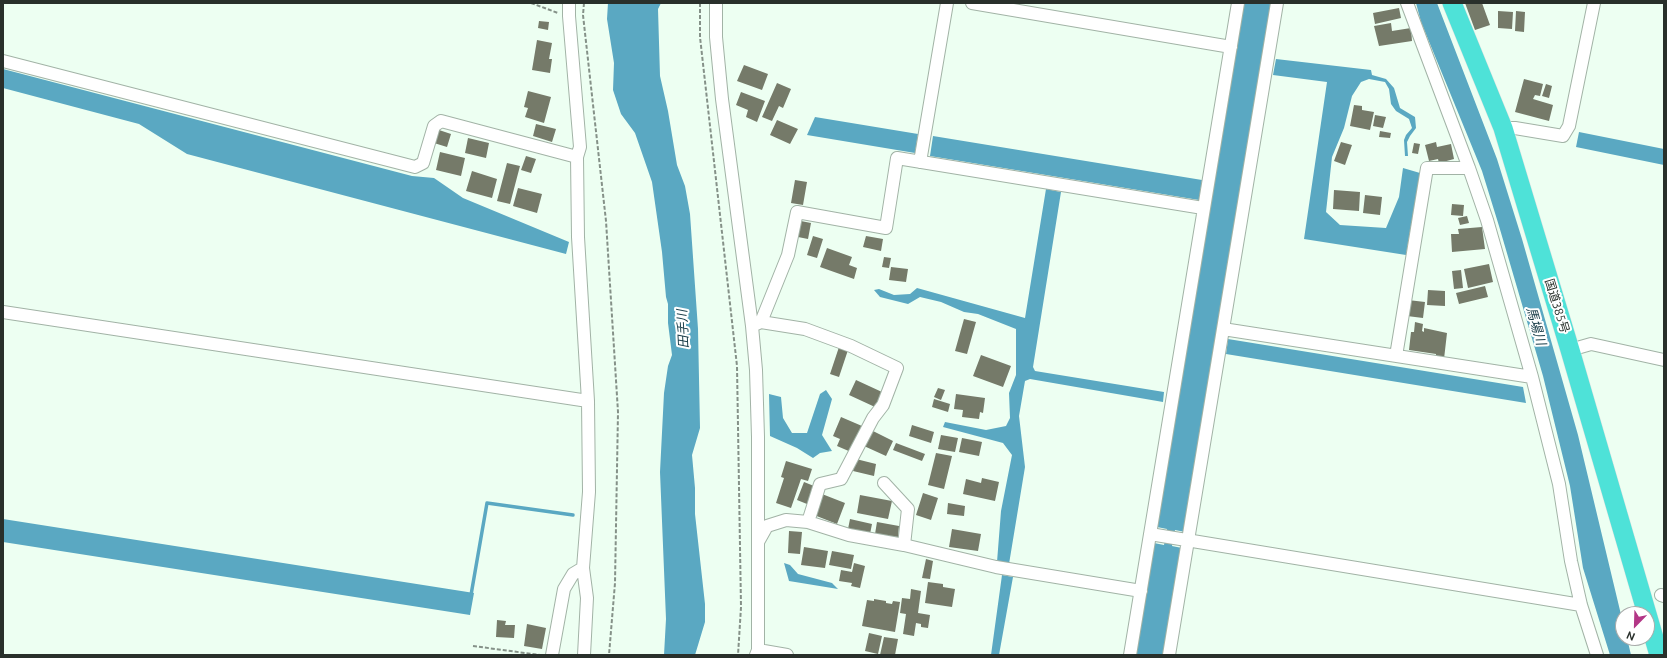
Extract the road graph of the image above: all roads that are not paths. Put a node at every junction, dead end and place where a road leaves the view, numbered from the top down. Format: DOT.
graph roads {
  1 [pos="569,3"];
  2 [pos="716,3"];
  3 [pos="947,3"];
  4 [pos="972,3"];
  5 [pos="1238,3"];
  6 [pos="1277,3"];
  7 [pos="1406,3"];
  8 [pos="1452,3"];
  9 [pos="1594,3"];
  10 [pos="1231,46"];
  11 [pos="3,60"];
  12 [pos="1503,128"];
  13 [pos="577,157"];
  14 [pos="920,162"];
  15 [pos="1469,168"];
  16 [pos="1203,208"];
  17 [pos="3,312"];
  18 [pos="757,324"];
  19 [pos="1223,329"];
  20 [pos="1570,350"];
  21 [pos="1396,356"];
  22 [pos="1664,360"];
  23 [pos="1532,378"];
  24 [pos="588,401"];
  25 [pos="884,483"];
  26 [pos="808,522"];
  27 [pos="1156,535"];
  28 [pos="1189,541"];
  29 [pos="757,543"];
  30 [pos="904,545"];
  31 [pos="583,568"];
  32 [pos="1141,591"];
  33 [pos="1581,605"];
  34 [pos="1645,606"];
  35 [pos="1655,641"];
  36 [pos="758,653"];
  37 [pos="552,655"];
  38 [pos="584,655"];
  39 [pos="787,655"];
  40 [pos="1130,655"];
  41 [pos="1169,655"];
  42 [pos="1597,655"];
  43 [pos="1659,655"];
  1 -- 13 [label="street"];
  2 -- 18 [label="street"];
  3 -- 14 [label="street"];
  4 -- 10 [label="street"];
  5 -- 10 [label="street"];
  6 -- 19 [label="street"];
  7 -- 15 [label="street"];
  8 -- 12 [label="highway, 国道385号"];
  9 -- 12 [label="street"];
  10 -- 16 [label="street"];
  11 -- 13 [label="street"];
  12 -- 20 [label="highway, 国道385号"];
  13 -- 24 [label="street"];
  14 -- 16 [label="street"];
  14 -- 18 [label="street"];
  15 -- 21 [label="street"];
  15 -- 23 [label="street"];
  16 -- 27 [label="street"];
  17 -- 24 [label="street"];
  18 -- 26 [label="street"];
  18 -- 29 [label="street"];
  19 -- 21 [label="street"];
  19 -- 28 [label="street"];
  20 -- 22 [label="street"];
  20 -- 34 [label="highway, 国道385号"];
  21 -- 23 [label="street"];
  23 -- 33 [label="street"];
  24 -- 31 [label="street"];
  25 -- 30 [label="street"];
  26 -- 29 [label="street"];
  26 -- 30 [label="street"];
  27 -- 28 [label="street"];
  27 -- 32 [label="street"];
  28 -- 33 [label="street"];
  28 -- 41 [label="street"];
  29 -- 36 [label="street"];
  30 -- 32 [label="street"];
  31 -- 37 [label="street"];
  31 -- 38 [label="street"];
  32 -- 40 [label="street"];
  33 -- 42 [label="street"];
  35 -- 43 [label="highway, 国道385号"];
  36 -- 39 [label="street"];
}
